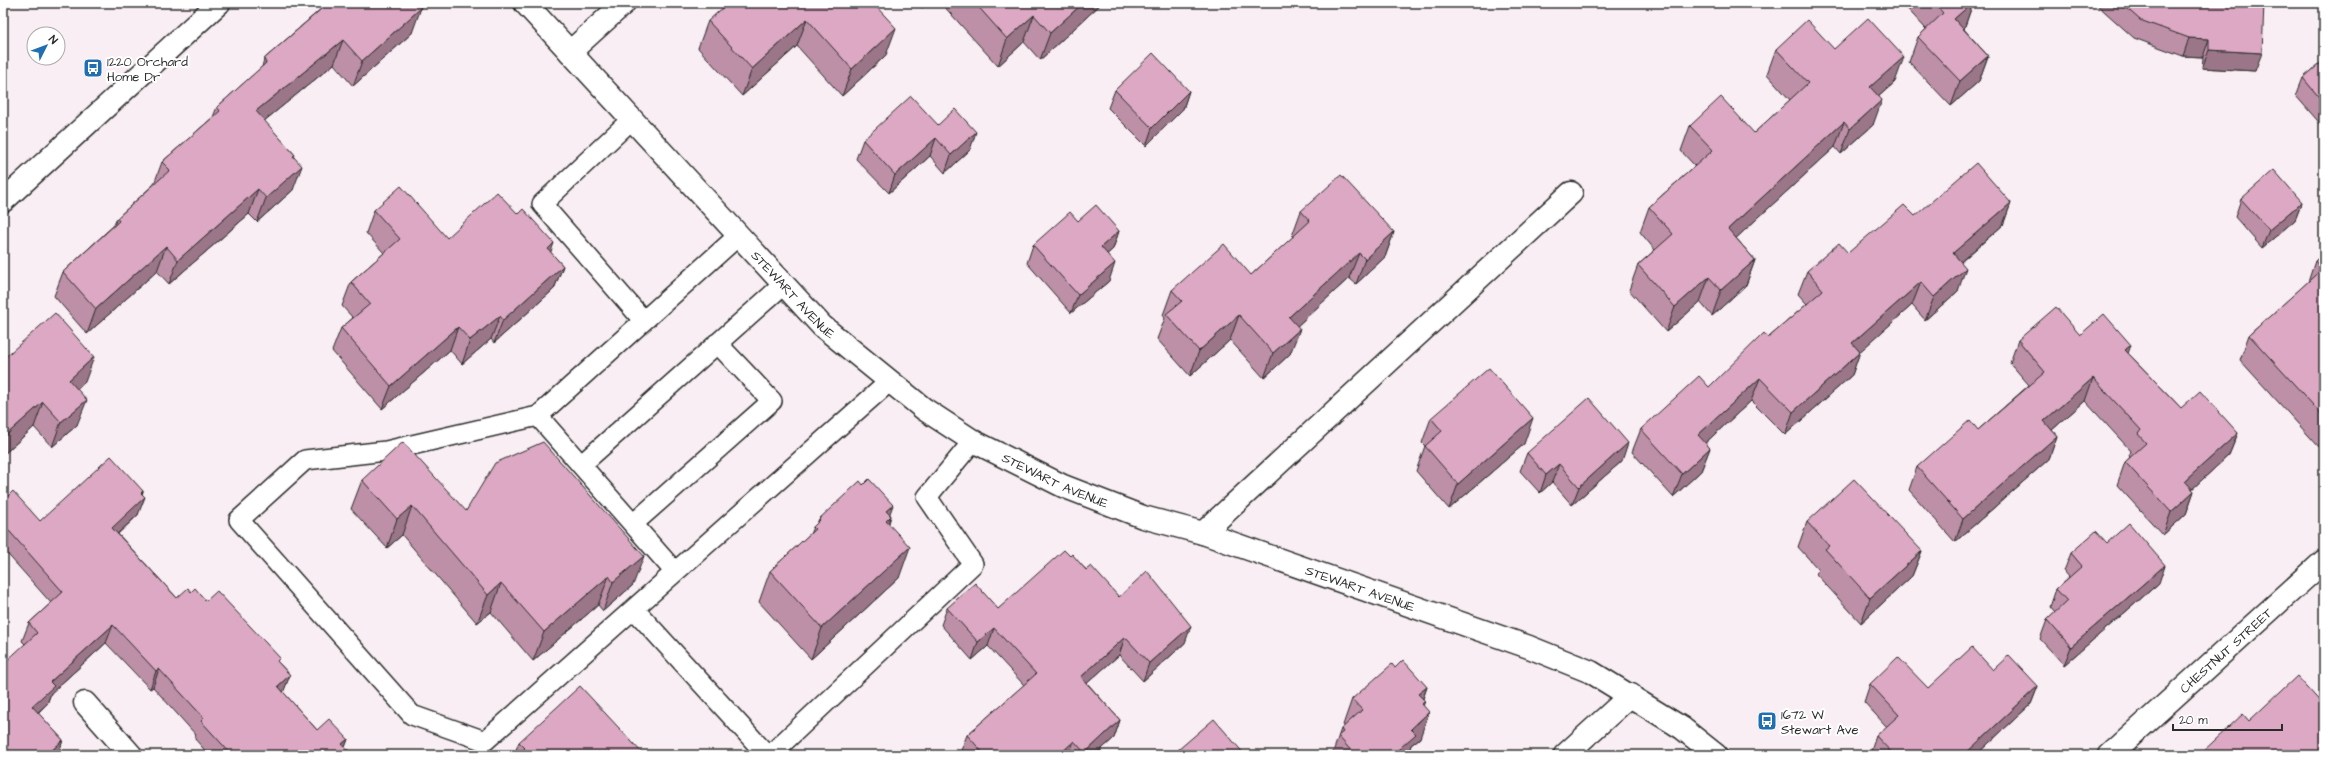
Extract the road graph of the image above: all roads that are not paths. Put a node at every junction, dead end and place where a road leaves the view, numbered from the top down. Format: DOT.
graph roads {
  1 [pos="220,3"];
  2 [pos="525,3"];
  3 [pos="624,3"];
  4 [pos="570,52"];
  5 [pos="632,119"];
  6 [pos="1571,193"];
  7 [pos="3,201"];
  8 [pos="739,235"];
  9 [pos="784,284"];
  10 [pos="643,320"];
  11 [pos="718,343"];
  12 [pos="889,382"];
  13 [pos="538,416"];
  14 [pos="973,441"];
  15 [pos="581,465"];
  16 [pos="632,524"];
  17 [pos="1203,533"];
  18 [pos="675,572"];
  19 [pos="2320,573"];
  20 [pos="634,609"];
  21 [pos="1631,695"];
  22 [pos="85,703"];
  23 [pos="131,755"];
  24 [pos="767,755"];
  25 [pos="770,755"];
  26 [pos="1565,755"];
  27 [pos="1716,755"];
  28 [pos="2110,755"];
  1 -- 7 [label="main road"];
  2 -- 4 [label="main road, STEWART AVENUE"];
  3 -- 4 [label="main road"];
  4 -- 5 [label="main road, STEWART AVENUE"];
  5 -- 8 [label="main road, STEWART AVENUE"];
  5 -- 10 [label="lane"];
  6 -- 17 [label="main road"];
  8 -- 9 [label="main road, STEWART AVENUE"];
  8 -- 10 [label="lane"];
  9 -- 11 [label="lane"];
  9 -- 12 [label="main road, STEWART AVENUE"];
  10 -- 13 [label="lane"];
  11 -- 15 [label="lane"];
  11 -- 16 [label="lane"];
  12 -- 14 [label="main road, STEWART AVENUE"];
  12 -- 18 [label="lane"];
  13 -- 15 [label="lane"];
  13 -- 20 [label="lane"];
  14 -- 17 [label="main road, STEWART AVENUE"];
  14 -- 25 [label="lane"];
  15 -- 16 [label="lane"];
  16 -- 18 [label="lane"];
  17 -- 21 [label="main road, STEWART AVENUE"];
  18 -- 20 [label="lane"];
  19 -- 28 [label="main road, CHESTNUT STREET"];
  20 -- 24 [label="lane"];
  21 -- 26 [label="main road"];
  21 -- 27 [label="main road, STEWART AVENUE"];
  22 -- 23 [label="main road"];
}
